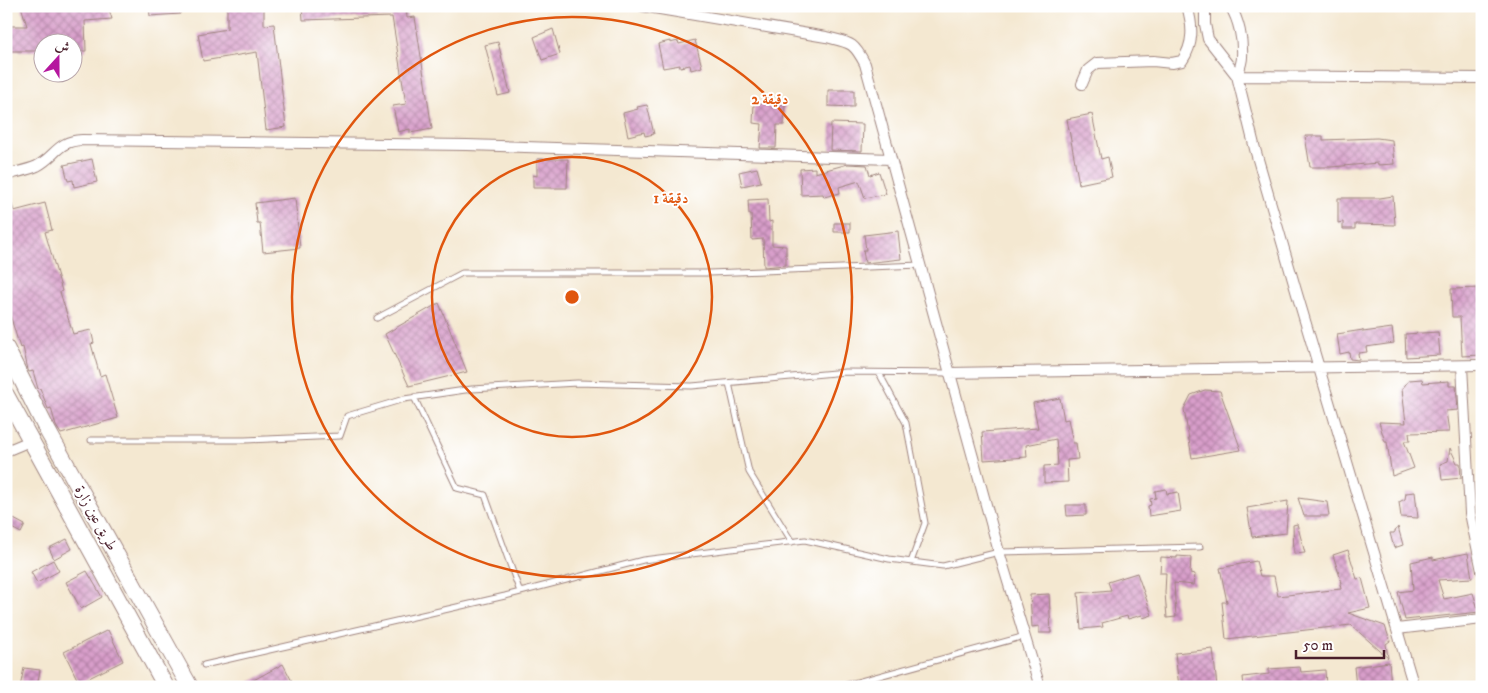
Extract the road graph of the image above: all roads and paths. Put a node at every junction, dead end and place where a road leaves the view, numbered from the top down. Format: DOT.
graph roads {
  1 [pos="642,6"];
  2 [pos="1188,6"];
  3 [pos="1204,6"];
  4 [pos="1230,6"];
  5 [pos="1237,76"];
  6 [pos="1482,78"];
  7 [pos="1082,84"];
  8 [pos="891,159"];
  9 [pos="6,175"];
  10 [pos="922,265"];
  11 [pos="377,318"];
  12 [pos="6,348"];
  13 [pos="1482,365"];
  14 [pos="1462,366"];
  15 [pos="1320,367"];
  16 [pos="879,373"];
  17 [pos="949,373"];
  18 [pos="729,383"];
  19 [pos="6,395"];
  20 [pos="414,397"];
  21 [pos="91,440"];
  22 [pos="30,441"];
  23 [pos="6,451"];
  24 [pos="792,542"];
  25 [pos="1200,547"];
  26 [pos="998,552"];
  27 [pos="910,562"];
  28 [pos="1482,571"];
  29 [pos="520,592"];
  30 [pos="1482,619"];
  31 [pos="1397,629"];
  32 [pos="1025,636"];
  33 [pos="204,665"];
  34 [pos="166,687"];
  35 [pos="190,687"];
  36 [pos="839,687"];
  37 [pos="1040,687"];
  38 [pos="1414,687"];
  1 -- 8 [label="street"];
  2 -- 7 [label="street"];
  3 -- 5 [label="street"];
  4 -- 5 [label="street"];
  5 -- 6 [label="street"];
  5 -- 15 [label="street"];
  8 -- 9 [label="street"];
  8 -- 10 [label="street"];
  10 -- 11 [label="lane"];
  10 -- 17 [label="street"];
  12 -- 35 [label="main road, طريق عين زارة"];
  13 -- 14 [label="street"];
  14 -- 15 [label="street"];
  14 -- 28 [label="street"];
  15 -- 17 [label="street"];
  15 -- 31 [label="street"];
  16 -- 17 [label="lane"];
  16 -- 18 [label="lane"];
  16 -- 27 [label="lane"];
  17 -- 26 [label="street"];
  18 -- 20 [label="lane"];
  18 -- 24 [label="lane"];
  19 -- 22 [label="main road, طريق عين زارة"];
  20 -- 21 [label="lane"];
  20 -- 29 [label="lane"];
  22 -- 23 [label="street"];
  22 -- 34 [label="main road, طريق عين زارة"];
  24 -- 27 [label="lane"];
  24 -- 29 [label="lane"];
  25 -- 26 [label="lane"];
  26 -- 27 [label="lane"];
  26 -- 32 [label="street"];
  29 -- 33 [label="lane"];
  30 -- 31 [label="street"];
  31 -- 38 [label="street"];
  32 -- 36 [label="lane"];
  32 -- 37 [label="street"];
}
